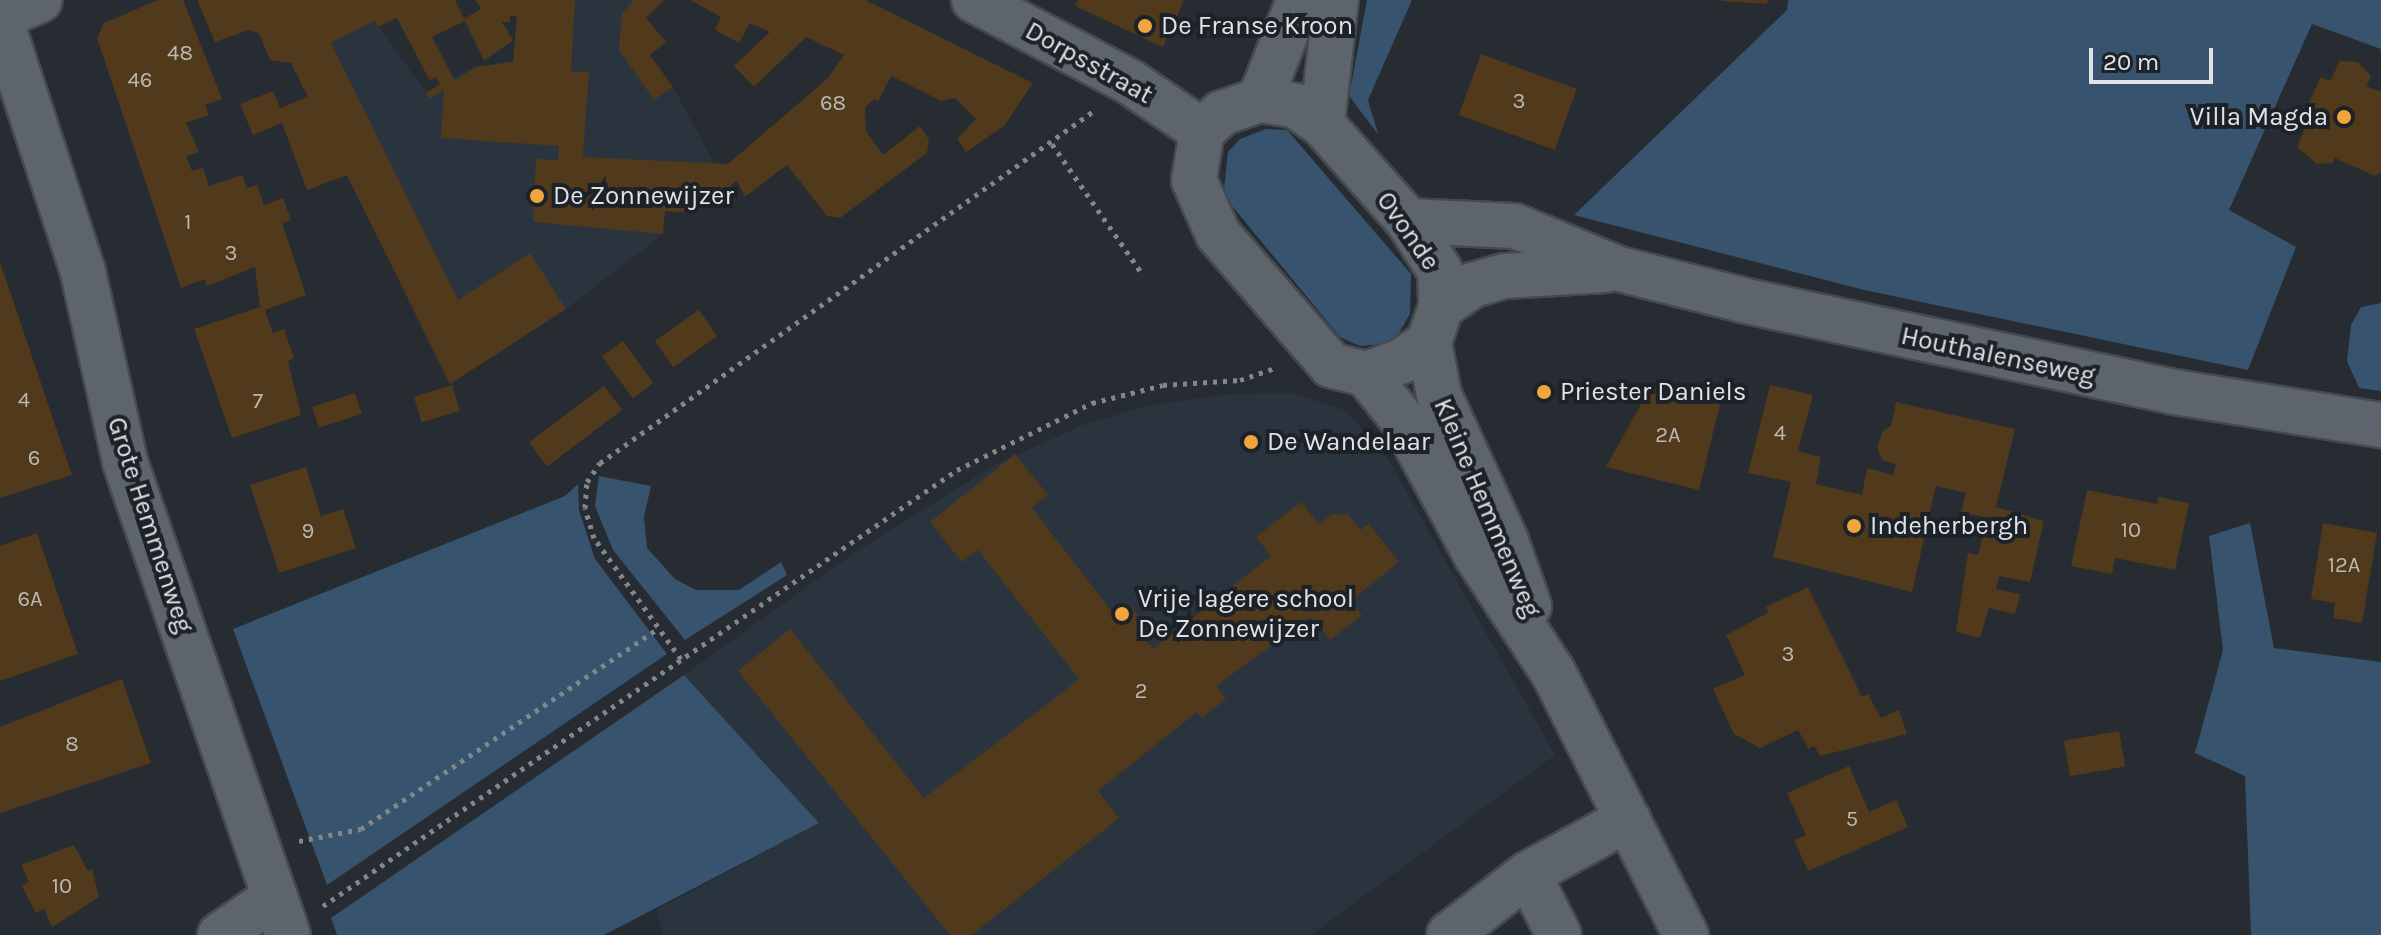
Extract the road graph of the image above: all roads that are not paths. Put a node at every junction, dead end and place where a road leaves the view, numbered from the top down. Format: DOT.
graph roads {
  1 [pos="40,0"];
  2 [pos="974,0"];
  3 [pos="1299,0"];
  4 [pos="1336,0"];
  5 [pos="0,18"];
  6 [pos="1260,100"];
  7 [pos="1322,124"];
  8 [pos="1202,131"];
  9 [pos="1408,221"];
  10 [pos="1619,269"];
  11 [pos="1435,324"];
  12 [pos="1366,374"];
  13 [pos="2381,425"];
  14 [pos="1553,672"];
  15 [pos="1628,819"];
  16 [pos="1528,874"];
  17 [pos="283,922"];
  18 [pos="220,935"];
  19 [pos="1449,935"];
  20 [pos="1559,935"];
  21 [pos="1686,935"];
  1 -- 5 [label="street"];
  2 -- 8 [label="street, Dorpsstraat"];
  3 -- 6 [label="street"];
  4 -- 7 [label="street"];
  5 -- 17 [label="street, Grote Hemmenweg"];
  6 -- 7 [label="street, Ovonde"];
  6 -- 8 [label="street"];
  7 -- 9 [label="street, Ovonde"];
  8 -- 12 [label="street"];
  9 -- 10 [label="street, Houthalenseweg"];
  9 -- 11 [label="street, Ovonde"];
  10 -- 11 [label="street, Houthalenseweg"];
  10 -- 13 [label="street, Houthalenseweg"];
  11 -- 12 [label="street"];
  11 -- 14 [label="street, Kleine Hemmenweg"];
  12 -- 14 [label="street, Kleine Hemmenweg"];
  14 -- 15 [label="street, Kleine Hemmenweg"];
  15 -- 16 [label="street"];
  15 -- 21 [label="street, Kleine Hemmenweg"];
  16 -- 19 [label="street"];
  16 -- 20 [label="street"];
  17 -- 18 [label="street"];
}
